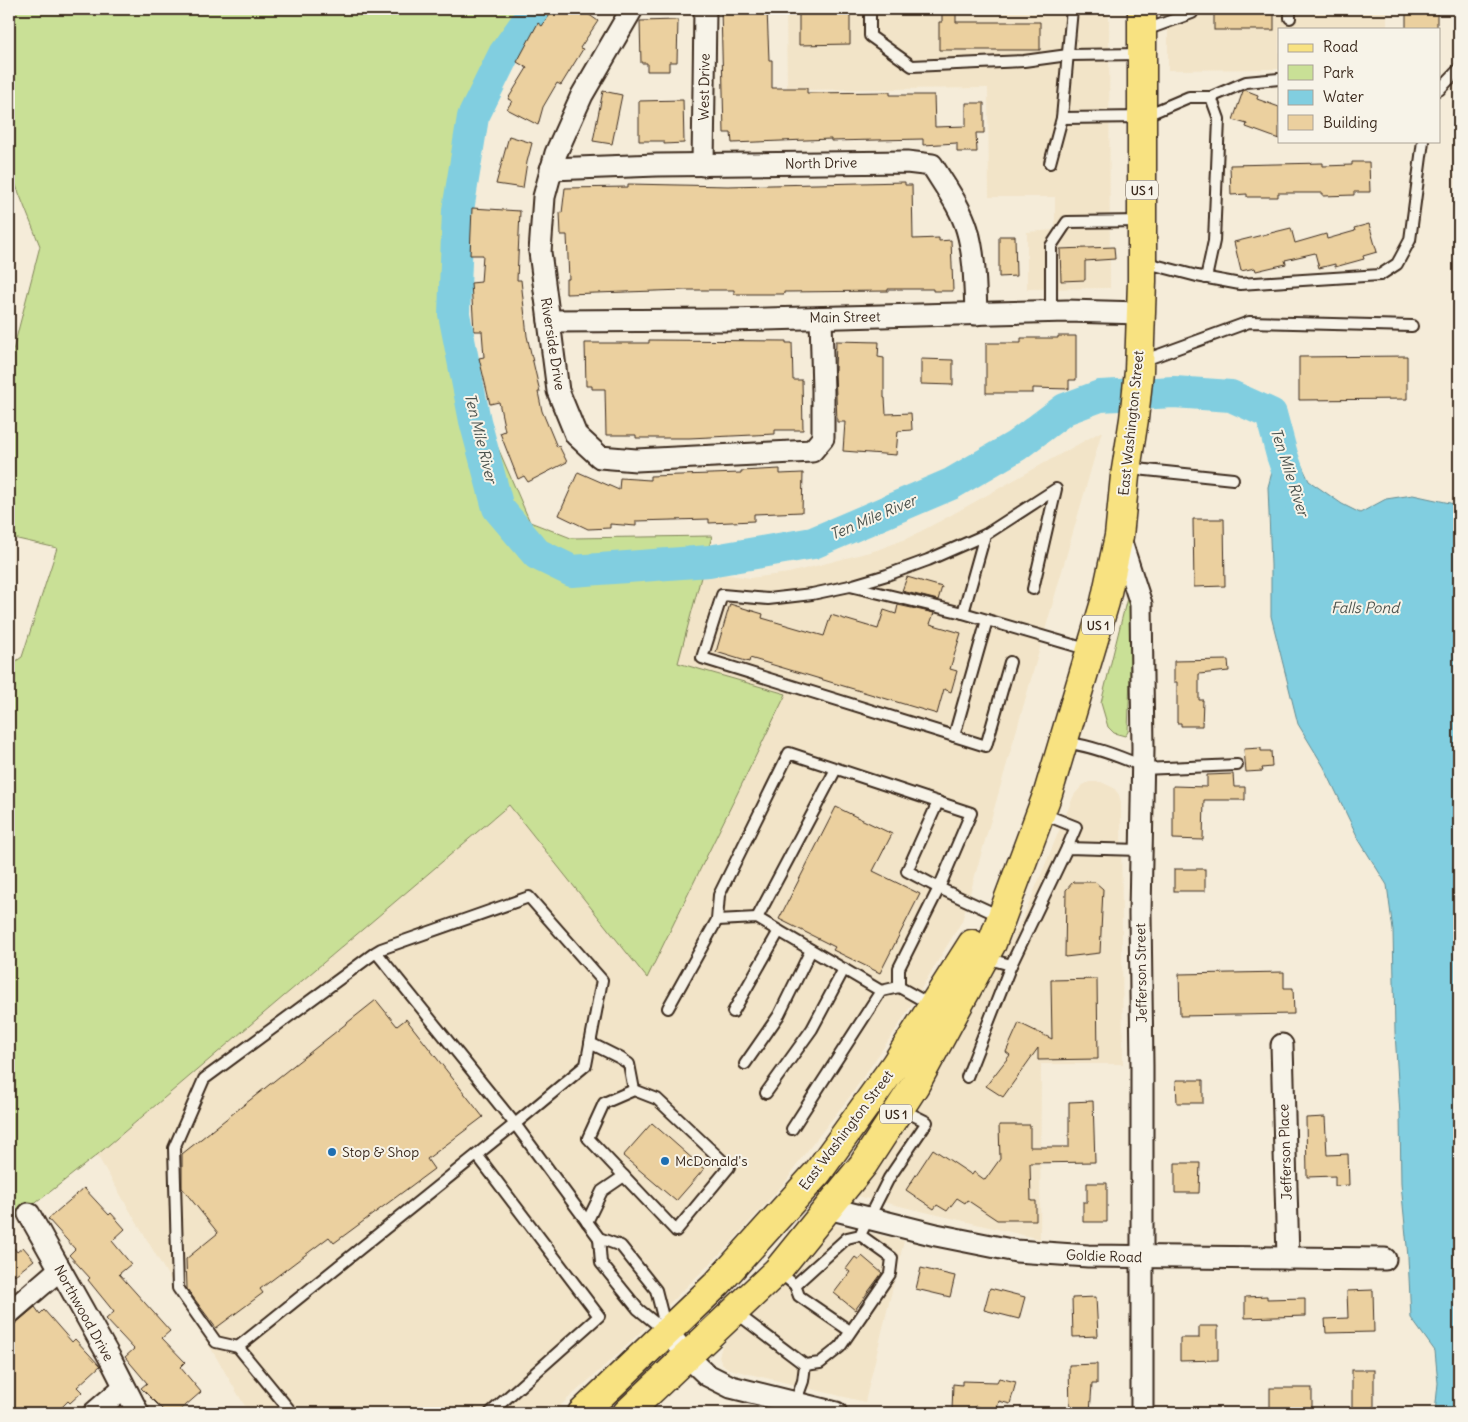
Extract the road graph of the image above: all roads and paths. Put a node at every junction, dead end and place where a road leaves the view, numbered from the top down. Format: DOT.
graph roads {
  1 [pos="632,9"];
  2 [pos="705,9"];
  3 [pos="870,9"];
  4 [pos="1072,9"];
  5 [pos="1192,9"];
  6 [pos="1142,32"];
  7 [pos="1068,55"];
  8 [pos="1459,69"];
  9 [pos="1278,80"];
  10 [pos="1440,89"];
  11 [pos="1211,97"];
  12 [pos="1142,117"];
  13 [pos="1062,118"];
  14 [pos="1423,142"];
  15 [pos="1050,163"];
  16 [pos="703,165"];
  17 [pos="552,169"];
  18 [pos="1142,221"];
  19 [pos="1142,262"];
  20 [pos="1206,278"];
  21 [pos="1051,312"];
  22 [pos="1141,313"];
  23 [pos="976,314"];
  24 [pos="821,318"];
  25 [pos="548,321"];
  26 [pos="1412,326"];
  27 [pos="1139,366"];
  28 [pos="1126,468"];
  29 [pos="1233,480"];
  30 [pos="985,534"];
  31 [pos="1119,536"];
  32 [pos="850,586"];
  33 [pos="1033,589"];
  34 [pos="963,613"];
  35 [pos="987,620"];
  36 [pos="1091,650"];
  37 [pos="1010,662"];
  38 [pos="954,736"];
  39 [pos="1063,742"];
  40 [pos="1237,764"];
  41 [pos="1142,768"];
  42 [pos="836,769"];
  43 [pos="938,802"];
  44 [pos="1038,819"];
  45 [pos="1067,848"];
  46 [pos="1141,850"];
  47 [pos="940,888"];
  48 [pos="989,911"];
  49 [pos="757,918"];
  50 [pos="717,920"];
  51 [pos="778,931"];
  52 [pos="810,950"];
  53 [pos="376,952"];
  54 [pos="984,958"];
  55 [pos="1012,965"];
  56 [pos="844,969"];
  57 [pos="899,987"];
  58 [pos="881,991"];
  59 [pos="933,1006"];
  60 [pos="668,1008"];
  61 [pos="733,1012"];
  62 [pos="590,1043"];
  63 [pos="1282,1045"];
  64 [pos="745,1064"];
  65 [pos="967,1077"];
  66 [pos="634,1090"];
  67 [pos="766,1093"];
  68 [pos="900,1109"];
  69 [pos="515,1124"];
  70 [pos="792,1129"];
  71 [pos="477,1156"];
  72 [pos="624,1176"];
  73 [pos="828,1208"];
  74 [pos="29,1214"];
  75 [pos="587,1222"];
  76 [pos="864,1227"];
  77 [pos="599,1238"];
  78 [pos="1142,1257"];
  79 [pos="1288,1258"];
  80 [pos="1385,1259"];
  81 [pos="60,1269"];
  82 [pos="786,1278"];
  83 [pos="734,1312"];
  84 [pos="9,1313"];
  85 [pos="850,1331"];
  86 [pos="667,1332"];
  87 [pos="238,1347"];
  88 [pos="688,1357"];
  89 [pos="805,1365"];
  90 [pos="124,1387"];
  91 [pos="795,1403"];
  92 [pos="757,1404"];
  93 [pos="94,1413"];
  94 [pos="138,1413"];
  95 [pos="292,1413"];
  96 [pos="490,1413"];
  97 [pos="582,1413"];
  98 [pos="627,1413"];
  99 [pos="836,1413"];
  100 [pos="1142,1413"];
  1 -- 17 [label="street, Riverside Drive"];
  2 -- 16 [label="street, West Drive"];
  3 -- 7 [label="lane"];
  4 -- 7 [label="lane"];
  5 -- 6 [label="lane"];
  6 -- 7 [label="lane"];
  6 -- 12 [label="main road, East Washington Street / US 1"];
  7 -- 13 [label="lane"];
  8 -- 10 [label="lane"];
  9 -- 11 [label="lane"];
  11 -- 12 [label="lane"];
  11 -- 20 [label="lane"];
  12 -- 13 [label="lane"];
  12 -- 18 [label="main road, East Washington Street / US 1"];
  13 -- 15 [label="lane"];
  14 -- 20 [label="lane"];
  16 -- 17 [label="street, North Drive"];
  16 -- 23 [label="street, North Drive"];
  17 -- 25 [label="street, Riverside Drive"];
  18 -- 19 [label="main road, East Washington Street / US 1"];
  18 -- 21 [label="lane"];
  19 -- 20 [label="lane"];
  19 -- 22 [label="main road, East Washington Street / US 1"];
  21 -- 22 [label="street, Main Street"];
  21 -- 23 [label="street, Main Street"];
  22 -- 27 [label="main road, East Washington Street / US 1"];
  23 -- 24 [label="street, Main Street"];
  24 -- 25 [label="street, Main Street"];
  24 -- 25 [label="street, Riverside Drive"];
  26 -- 27 [label="lane"];
  27 -- 28 [label="main road, East Washington Street / US 1"];
  28 -- 29 [label="lane"];
  28 -- 31 [label="main road, East Washington Street / US 1"];
  30 -- 32 [label="lane"];
  30 -- 33 [label="lane"];
  30 -- 34 [label="lane"];
  31 -- 36 [label="main road, East Washington Street / US 1"];
  31 -- 41 [label="street, Jefferson Street"];
  32 -- 34 [label="lane"];
  32 -- 38 [label="lane"];
  34 -- 35 [label="lane"];
  35 -- 36 [label="lane"];
  35 -- 38 [label="lane"];
  36 -- 39 [label="main road, East Washington Street / US 1"];
  37 -- 38 [label="lane"];
  39 -- 41 [label="lane"];
  39 -- 44 [label="main road, East Washington Street / US 1"];
  40 -- 41 [label="lane"];
  41 -- 46 [label="street, Jefferson Street"];
  42 -- 43 [label="lane"];
  42 -- 49 [label="lane"];
  42 -- 50 [label="lane"];
  43 -- 47 [label="lane"];
  43 -- 47 [label="lane"];
  44 -- 45 [label="lane"];
  44 -- 48 [label="main road, East Washington Street / US 1"];
  44 -- 54 [label="main road, East Washington Street / US 1"];
  45 -- 46 [label="lane"];
  45 -- 55 [label="lane"];
  46 -- 78 [label="street, Jefferson Street"];
  47 -- 48 [label="lane"];
  47 -- 57 [label="lane"];
  48 -- 59 [label="main road, East Washington Street / US 1"];
  49 -- 50 [label="lane"];
  49 -- 51 [label="lane"];
  50 -- 60 [label="lane"];
  51 -- 52 [label="lane"];
  51 -- 61 [label="lane"];
  52 -- 56 [label="lane"];
  52 -- 64 [label="lane"];
  53 -- 62 [label="lane"];
  53 -- 69 [label="lane"];
  53 -- 87 [label="lane"];
  54 -- 55 [label="lane"];
  54 -- 68 [label="main road, East Washington Street / US 1"];
  55 -- 65 [label="lane"];
  56 -- 58 [label="lane"];
  56 -- 67 [label="lane"];
  57 -- 58 [label="lane"];
  57 -- 59 [label="lane"];
  58 -- 70 [label="lane"];
  59 -- 86 [label="main road, East Washington Street / US 1"];
  62 -- 66 [label="lane"];
  62 -- 69 [label="lane"];
  63 -- 79 [label="street, Jefferson Place"];
  66 -- 72 [label="lane"];
  66 -- 72 [label="lane"];
  68 -- 73 [label="main road, East Washington Street / US 1"];
  68 -- 76 [label="lane"];
  69 -- 71 [label="lane"];
  69 -- 75 [label="lane"];
  71 -- 87 [label="lane"];
  71 -- 96 [label="lane"];
  72 -- 75 [label="lane"];
  73 -- 76 [label="street, Goldie Road"];
  73 -- 82 [label="main road, East Washington Street / US 1"];
  74 -- 81 [label="street, Northwood Drive"];
  75 -- 77 [label="lane"];
  76 -- 78 [label="street, Goldie Road"];
  76 -- 82 [label="lane"];
  76 -- 85 [label="lane"];
  77 -- 86 [label="lane"];
  77 -- 86 [label="lane"];
  78 -- 79 [label="street, Goldie Road"];
  78 -- 100 [label="street, Jefferson Street"];
  79 -- 80 [label="street, Goldie Road"];
  81 -- 84 [label="street"];
  81 -- 90 [label="street, Northwood Drive"];
  82 -- 83 [label="main road, East Washington Street / US 1"];
  82 -- 85 [label="lane"];
  83 -- 88 [label="main road, East Washington Street / US 1"];
  83 -- 89 [label="lane"];
  85 -- 89 [label="lane"];
  86 -- 88 [label="street"];
  86 -- 97 [label="main road, East Washington Street / US 1"];
  87 -- 95 [label="lane"];
  88 -- 92 [label="street"];
  88 -- 98 [label="main road, East Washington Street / US 1"];
  89 -- 91 [label="lane"];
  90 -- 93 [label="street"];
  90 -- 94 [label="street, Northwood Drive"];
  91 -- 92 [label="street"];
  91 -- 99 [label="street"];
}
